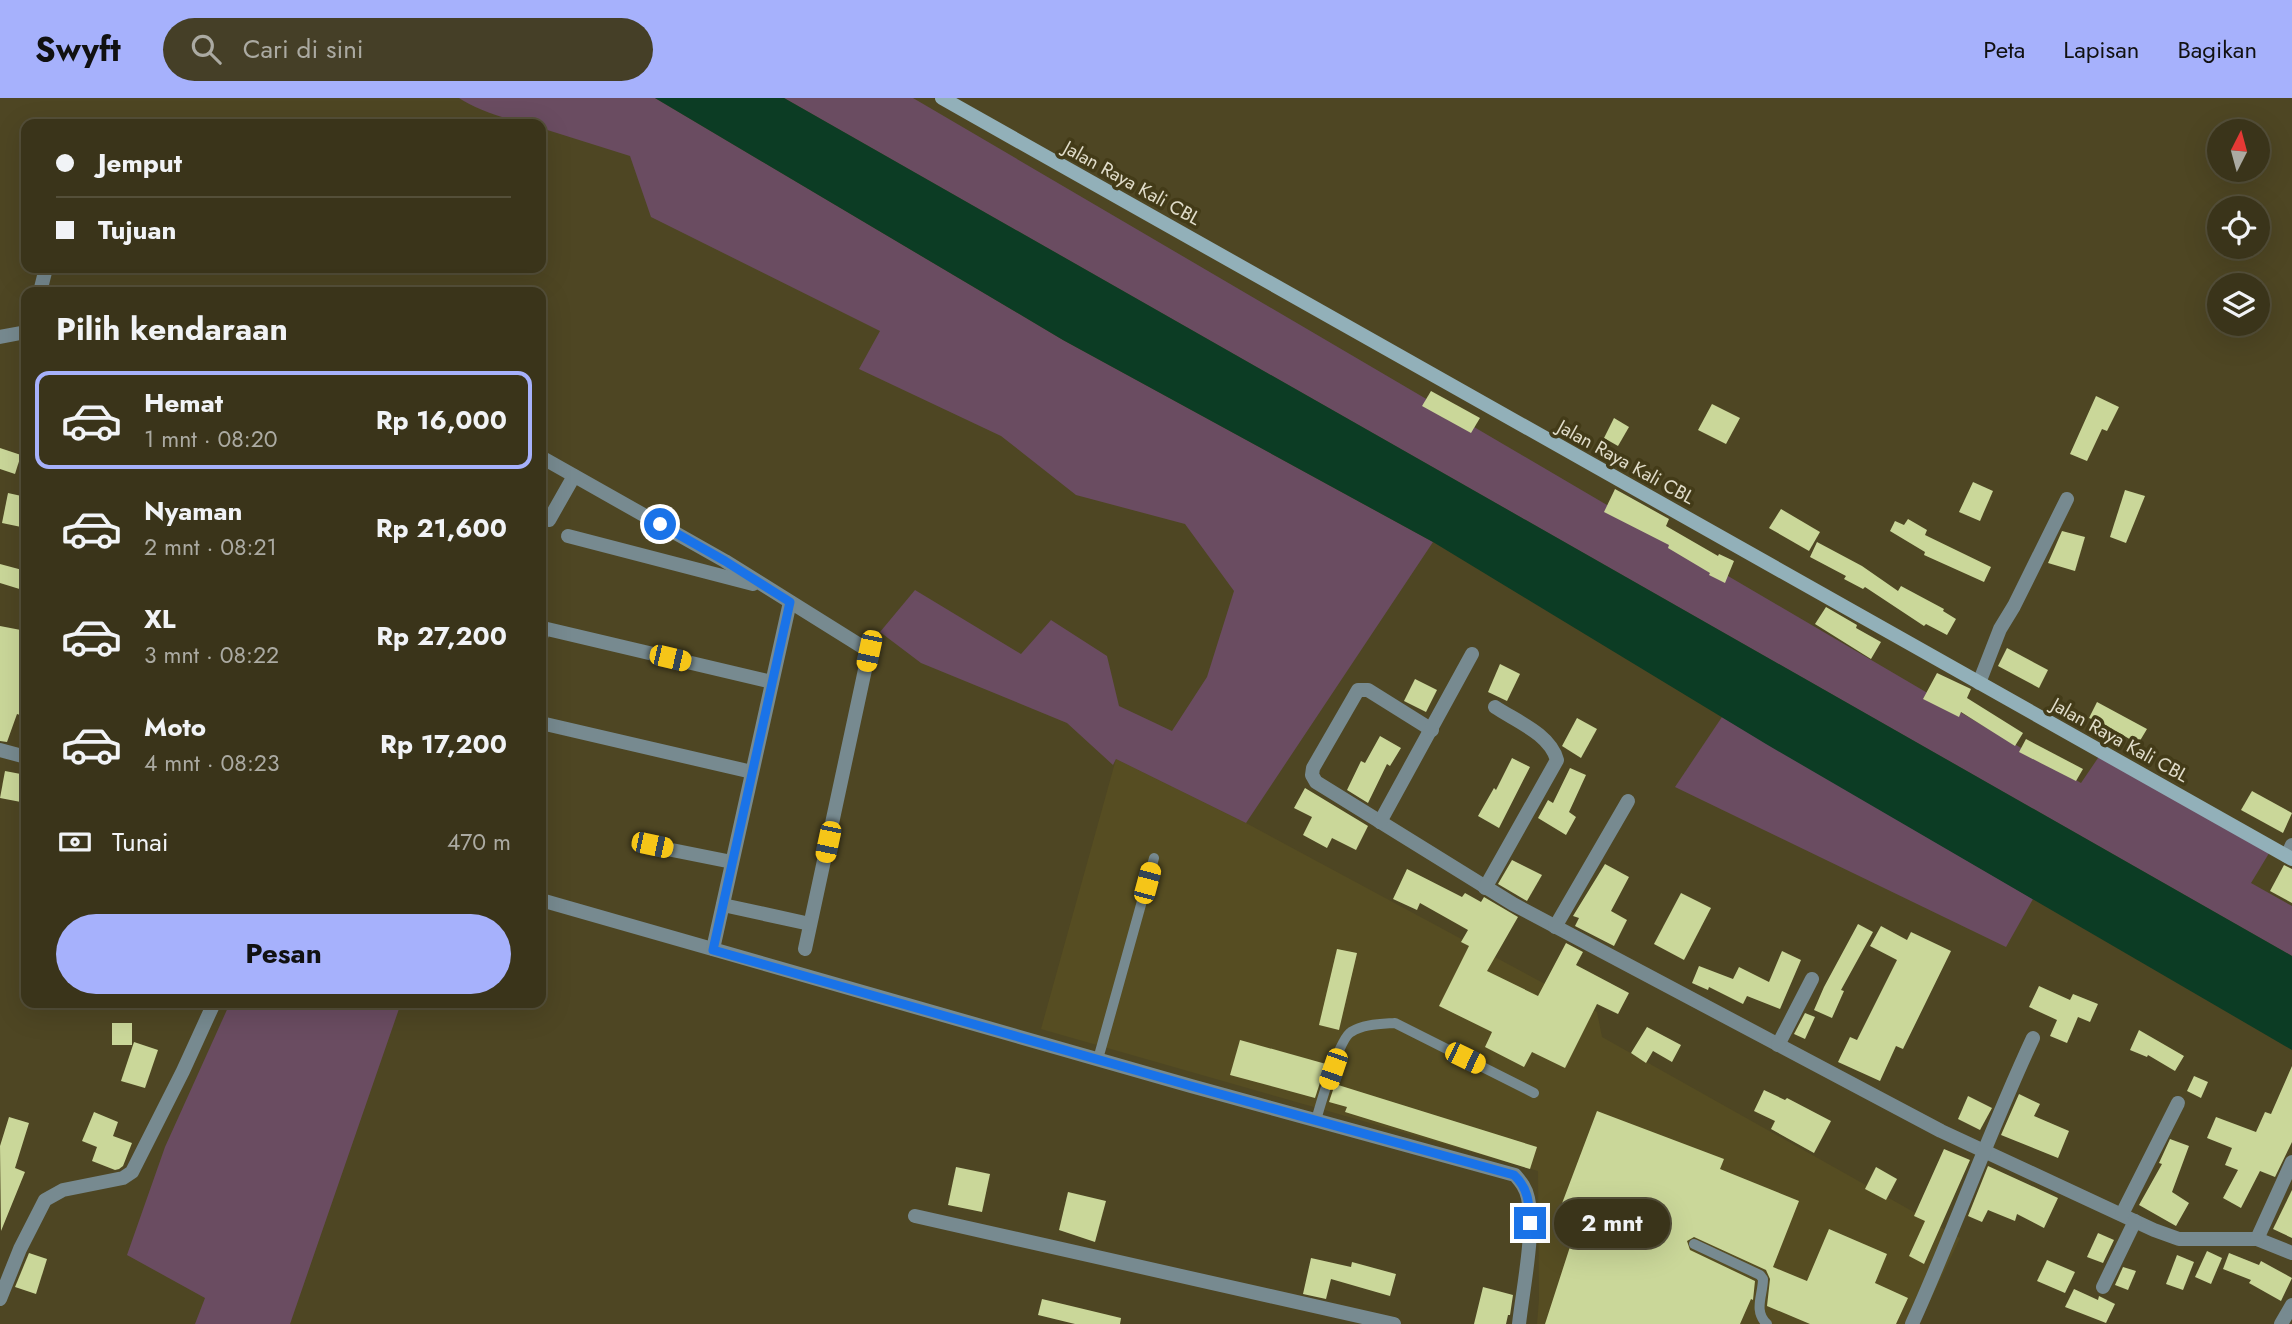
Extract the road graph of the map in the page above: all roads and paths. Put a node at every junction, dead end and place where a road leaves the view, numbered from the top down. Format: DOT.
graph roads {
  1 [pos="942,98"];
  2 [pos="21,333"];
  3 [pos="0,337"];
  4 [pos="546,460"];
  5 [pos="574,476"];
  6 [pos="2067,499"];
  7 [pos="549,520"];
  8 [pos="568,536"];
  9 [pos="768,588"];
  10 [pos="790,602"];
  11 [pos="546,629"];
  12 [pos="1472,654"];
  13 [pos="772,682"];
  14 [pos="1979,683"];
  15 [pos="1495,707"];
  16 [pos="546,724"];
  17 [pos="1432,730"];
  18 [pos="0,750"];
  19 [pos="21,756"];
  20 [pos="752,772"];
  21 [pos="1628,801"];
  22 [pos="1380,822"];
  23 [pos="652,845"];
  24 [pos="2290,853"];
  25 [pos="1154,858"];
  26 [pos="732,862"];
  27 [pos="1485,888"];
  28 [pos="546,902"];
  29 [pos="723,905"];
  30 [pos="810,924"];
  31 [pos="1555,927"];
  32 [pos="805,949"];
  33 [pos="713,950"];
  34 [pos="1812,979"];
  35 [pos="212,1008"];
  36 [pos="2033,1038"];
  37 [pos="1778,1045"];
  38 [pos="1098,1059"];
  39 [pos="1534,1093"];
  40 [pos="2178,1103"];
  41 [pos="1315,1119"];
  42 [pos="1984,1150"];
  43 [pos="2292,1161"];
  44 [pos="915,1216"];
  45 [pos="2129,1217"];
  46 [pos="2257,1239"];
  47 [pos="1694,1244"];
  48 [pos="2292,1253"];
  49 [pos="2103,1287"];
  50 [pos="0,1299"];
  51 [pos="2292,1305"];
  52 [pos="1394,1324"];
  53 [pos="1519,1324"];
  54 [pos="1767,1324"];
  55 [pos="1912,1324"];
  56 [pos="2281,1324"];
  1 -- 14 [label="main road, Jalan Raya Kali CBL"];
  2 -- 3 [label="street"];
  4 -- 5 [label="street"];
  5 -- 7 [label="street"];
  5 -- 9 [label="street"];
  6 -- 14 [label="street"];
  8 -- 9 [label="street"];
  9 -- 10 [label="street"];
  10 -- 13 [label="street"];
  10 -- 30 [label="street"];
  11 -- 13 [label="street"];
  12 -- 17 [label="street"];
  13 -- 20 [label="street"];
  14 -- 24 [label="main road, Jalan Raya Kali CBL"];
  15 -- 27 [label="street"];
  16 -- 20 [label="street"];
  17 -- 22 [label="street"];
  17 -- 22 [label="street"];
  18 -- 19 [label="street"];
  20 -- 26 [label="street"];
  21 -- 31 [label="street"];
  22 -- 27 [label="street"];
  23 -- 26 [label="street"];
  25 -- 38 [label="lane"];
  26 -- 29 [label="street"];
  27 -- 31 [label="street"];
  28 -- 33 [label="street"];
  29 -- 30 [label="street"];
  29 -- 33 [label="street"];
  30 -- 32 [label="street"];
  31 -- 37 [label="street"];
  33 -- 38 [label="street"];
  34 -- 37 [label="street"];
  35 -- 50 [label="street"];
  36 -- 42 [label="street"];
  37 -- 42 [label="street"];
  38 -- 41 [label="street"];
  39 -- 41 [label="lane"];
  40 -- 45 [label="street"];
  41 -- 53 [label="street"];
  42 -- 45 [label="street"];
  42 -- 55 [label="street"];
  43 -- 46 [label="street"];
  44 -- 52 [label="street"];
  45 -- 46 [label="street"];
  45 -- 49 [label="street"];
  46 -- 48 [label="street"];
  47 -- 54 [label="lane"];
  51 -- 56 [label="street"];
}
